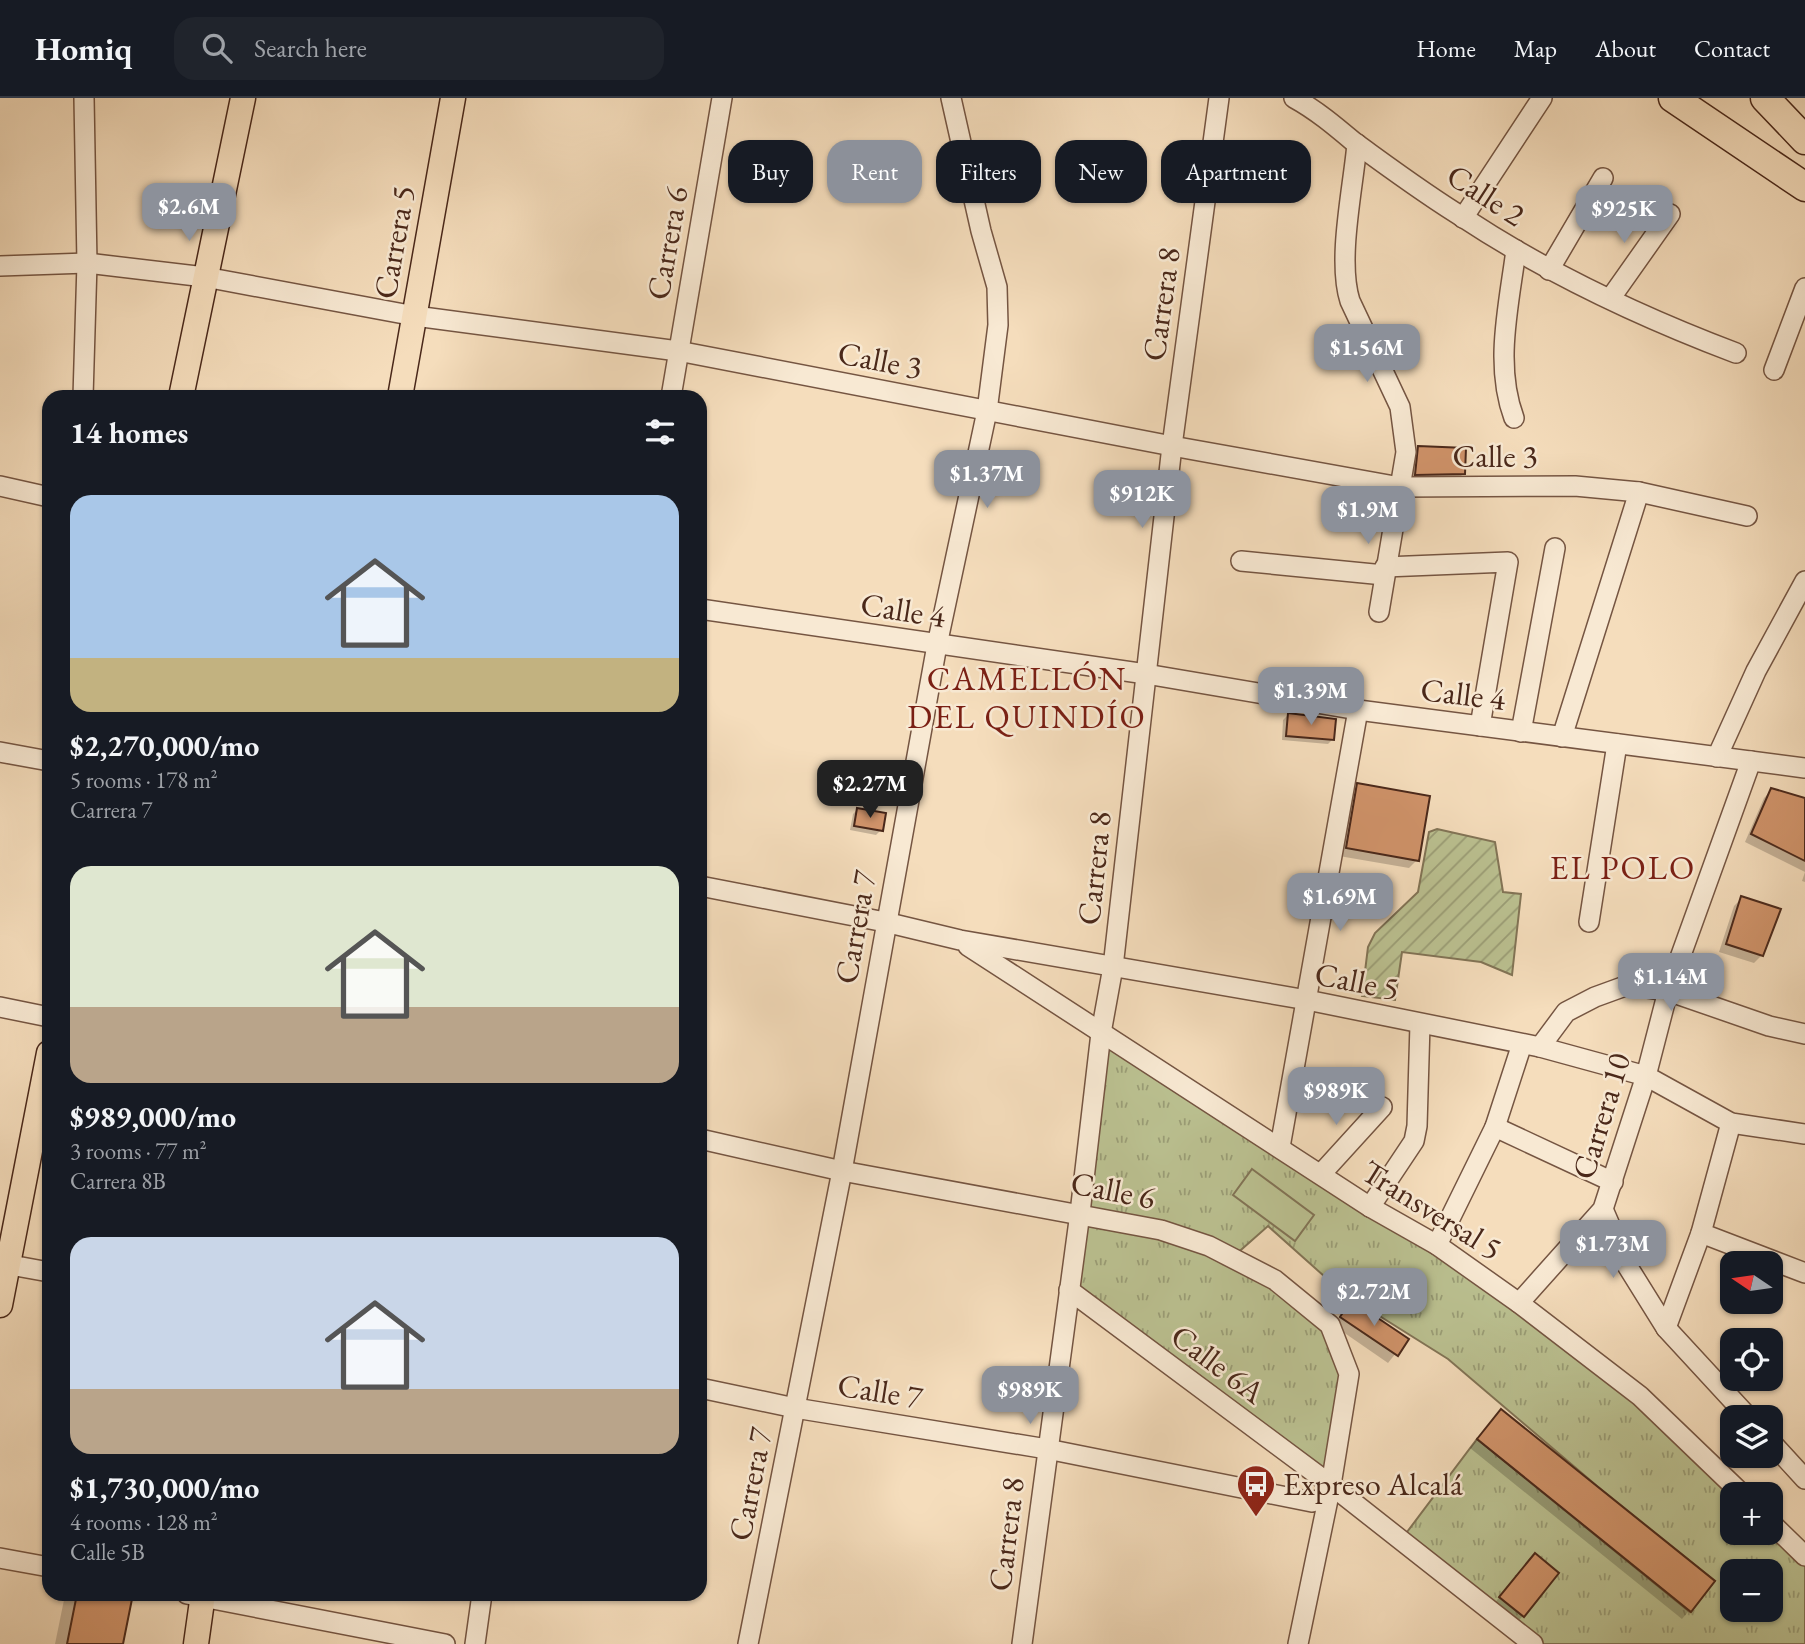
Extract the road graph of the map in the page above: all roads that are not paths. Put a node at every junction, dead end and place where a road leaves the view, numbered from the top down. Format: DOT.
graph roads {
  1 [pos="84,98"];
  2 [pos="243,98"];
  3 [pos="453,98"];
  4 [pos="722,98"];
  5 [pos="951,98"];
  6 [pos="1219,98"];
  7 [pos="1294,98"];
  8 [pos="1542,98"];
  9 [pos="1673,98"];
  10 [pos="1765,98"];
  11 [pos="1805,140"];
  12 [pos="1357,144"];
  13 [pos="1603,178"];
  14 [pos="1805,187"];
  15 [pos="1670,214"];
  16 [pos="1463,218"];
  17 [pos="1516,250"];
  18 [pos="87,263"];
  19 [pos="0,266"];
  20 [pos="1549,270"];
  21 [pos="205,276"];
  22 [pos="1805,288"];
  23 [pos="1611,299"];
  24 [pos="415,316"];
  25 [pos="1798,322"];
  26 [pos="678,351"];
  27 [pos="1736,353"];
  28 [pos="1773,370"];
  29 [pos="83,390"];
  30 [pos="182,390"];
  31 [pos="401,390"];
  32 [pos="672,390"];
  33 [pos="987,411"];
  34 [pos="1514,418"];
  35 [pos="1172,446"];
  36 [pos="0,486"];
  37 [pos="1401,487"];
  38 [pos="1639,492"];
  39 [pos="42,495"];
  40 [pos="1747,516"];
  41 [pos="1555,548"];
  42 [pos="1241,561"];
  43 [pos="1384,571"];
  44 [pos="1805,581"];
  45 [pos="707,610"];
  46 [pos="1379,612"];
  47 [pos="937,645"];
  48 [pos="1146,674"];
  49 [pos="1358,710"];
  50 [pos="1480,726"];
  51 [pos="1521,732"];
  52 [pos="1562,737"];
  53 [pos="1617,744"];
  54 [pos="0,752"];
  55 [pos="1717,757"];
  56 [pos="42,760"];
  57 [pos="1751,761"];
  58 [pos="1805,768"];
  59 [pos="707,887"];
  60 [pos="886,922"];
  61 [pos="1589,922"];
  62 [pos="960,940"];
  63 [pos="1113,968"];
  64 [pos="1668,991"];
  65 [pos="1307,1000"];
  66 [pos="0,1007"];
  67 [pos="42,1016"];
  68 [pos="1420,1024"];
  69 [pos="1101,1034"];
  70 [pos="1805,1034"];
  71 [pos="1531,1046"];
  72 [pos="1646,1076"];
  73 [pos="42,1086"];
  74 [pos="1381,1107"];
  75 [pos="1731,1123"];
  76 [pos="1495,1127"];
  77 [pos="1805,1134"];
  78 [pos="707,1141"];
  79 [pos="1280,1147"];
  80 [pos="842,1171"];
  81 [pos="1321,1174"];
  82 [pos="1613,1182"];
  83 [pos="1370,1207"];
  84 [pos="1604,1209"];
  85 [pos="1080,1213"];
  86 [pos="1701,1233"];
  87 [pos="1437,1245"];
  88 [pos="4,1264"];
  89 [pos="42,1271"];
  90 [pos="1805,1273"];
  91 [pos="1069,1290"];
  92 [pos="1519,1303"];
  93 [pos="0,1306"];
  94 [pos="1667,1328"];
  95 [pos="707,1389"];
  96 [pos="1737,1405"];
  97 [pos="795,1408"];
  98 [pos="1047,1448"];
  99 [pos="1783,1454"];
  100 [pos="1805,1479"];
  101 [pos="1730,1482"];
  102 [pos="1331,1485"];
  103 [pos="1783,1535"];
  104 [pos="1805,1556"];
  105 [pos="0,1558"];
  106 [pos="42,1566"];
  107 [pos="198,1601"];
  108 [pos="228,1601"];
  109 [pos="481,1601"];
  110 [pos="196,1644"];
  111 [pos="445,1644"];
  112 [pos="475,1644"];
  113 [pos="748,1644"];
  114 [pos="1022,1644"];
  115 [pos="1298,1644"];
  116 [pos="1533,1644"];
  1 -- 18 [label="street"];
  2 -- 21 [label="main road"];
  3 -- 24 [label="main road, Carrera 5"];
  4 -- 26 [label="street, Carrera 6"];
  5 -- 33 [label="street, Carrera 7"];
  6 -- 35 [label="street, Carrera 8"];
  7 -- 12 [label="street, Calle 2"];
  8 -- 16 [label="street"];
  9 -- 14 [label="highway"];
  10 -- 11 [label="highway"];
  12 -- 16 [label="street, Calle 2"];
  12 -- 37 [label="street"];
  13 -- 20 [label="street"];
  15 -- 23 [label="street"];
  16 -- 17 [label="street, Calle 2"];
  17 -- 20 [label="street, Calle 2"];
  17 -- 34 [label="street"];
  18 -- 19 [label="street, Calle 3"];
  18 -- 21 [label="street, Calle 3"];
  18 -- 29 [label="street"];
  20 -- 23 [label="street, Calle 2"];
  21 -- 24 [label="street, Calle 3"];
  21 -- 30 [label="main road"];
  22 -- 25 [label="street"];
  23 -- 27 [label="street, Calle 2"];
  24 -- 26 [label="street, Calle 3"];
  24 -- 31 [label="main road, Carrera 5"];
  25 -- 28 [label="street"];
  26 -- 32 [label="street, Carrera 6"];
  26 -- 33 [label="street, Calle 3"];
  33 -- 35 [label="street, Calle 3"];
  33 -- 47 [label="street, Carrera 7"];
  35 -- 37 [label="street, Calle 3"];
  35 -- 48 [label="street, Carrera 8"];
  36 -- 39 [label="street"];
  37 -- 38 [label="street, Calle 3"];
  37 -- 43 [label="street"];
  38 -- 40 [label="street, Calle 3"];
  38 -- 52 [label="street"];
  41 -- 51 [label="street"];
  42 -- 43 [label="street"];
  43 -- 46 [label="street"];
  43 -- 50 [label="street"];
  44 -- 55 [label="street"];
  45 -- 47 [label="street, Calle 4"];
  47 -- 48 [label="street, Calle 4"];
  47 -- 60 [label="street, Carrera 7"];
  48 -- 49 [label="street, Calle 4"];
  48 -- 63 [label="street, Carrera 8"];
  49 -- 50 [label="street, Calle 4"];
  49 -- 65 [label="street"];
  50 -- 51 [label="street, Calle 4"];
  51 -- 52 [label="street, Calle 4"];
  52 -- 53 [label="street, Calle 4"];
  53 -- 55 [label="street, Calle 4"];
  53 -- 61 [label="street"];
  54 -- 56 [label="street"];
  55 -- 57 [label="street, Calle 4"];
  57 -- 58 [label="street, Calle 4"];
  57 -- 64 [label="street, Carrera 10"];
  59 -- 60 [label="street, Calle 5"];
  60 -- 62 [label="street, Calle 5"];
  60 -- 80 [label="street, Carrera 7"];
  62 -- 63 [label="street, Calle 5"];
  62 -- 69 [label="street, Transversal 5"];
  63 -- 65 [label="street, Calle 5"];
  63 -- 69 [label="street, Carrera 8"];
  64 -- 70 [label="street"];
  64 -- 71 [label="street"];
  64 -- 72 [label="street, Carrera 10"];
  65 -- 68 [label="street, Calle 5"];
  65 -- 79 [label="street"];
  66 -- 67 [label="street"];
  68 -- 71 [label="street, Calle 5"];
  68 -- 83 [label="street"];
  69 -- 79 [label="street, Transversal 5"];
  69 -- 85 [label="street, Carrera 8"];
  71 -- 72 [label="street, Calle 5"];
  71 -- 76 [label="street"];
  72 -- 75 [label="street, Calle 5"];
  72 -- 82 [label="street, Carrera 10"];
  73 -- 88 [label="main road"];
  74 -- 81 [label="street"];
  75 -- 77 [label="street, Calle 5"];
  75 -- 86 [label="street"];
  76 -- 82 [label="street"];
  76 -- 87 [label="street"];
  78 -- 80 [label="street, Calle 6"];
  79 -- 81 [label="street, Transversal 5"];
  80 -- 85 [label="street, Calle 6"];
  80 -- 97 [label="street, Carrera 7"];
  81 -- 83 [label="street, Transversal 5"];
  82 -- 84 [label="street, Carrera 10"];
  83 -- 87 [label="street, Transversal 5"];
  84 -- 92 [label="street, Carrera 10"];
  84 -- 94 [label="street"];
  85 -- 91 [label="street, Carrera 8"];
  85 -- 102 [label="street, Calle 6"];
  86 -- 90 [label="street"];
  86 -- 94 [label="street"];
  87 -- 92 [label="street, Transversal 5"];
  88 -- 89 [label="street"];
  88 -- 93 [label="main road"];
  91 -- 98 [label="street, Carrera 8"];
  91 -- 102 [label="street, Calle 6A"];
  92 -- 101 [label="street, Transversal 5"];
  94 -- 96 [label="street"];
  95 -- 97 [label="street, Calle 7"];
  97 -- 98 [label="street, Calle 7"];
  97 -- 113 [label="street, Carrera 7"];
  98 -- 102 [label="street, Calle 7"];
  98 -- 114 [label="street, Carrera 8"];
  99 -- 100 [label="street"];
  102 -- 115 [label="street, Calle 6"];
  102 -- 116 [label="street, Calle 6A"];
  103 -- 104 [label="street"];
  105 -- 106 [label="street"];
  107 -- 110 [label="main road"];
  108 -- 111 [label="street"];
  109 -- 112 [label="street"];
}
